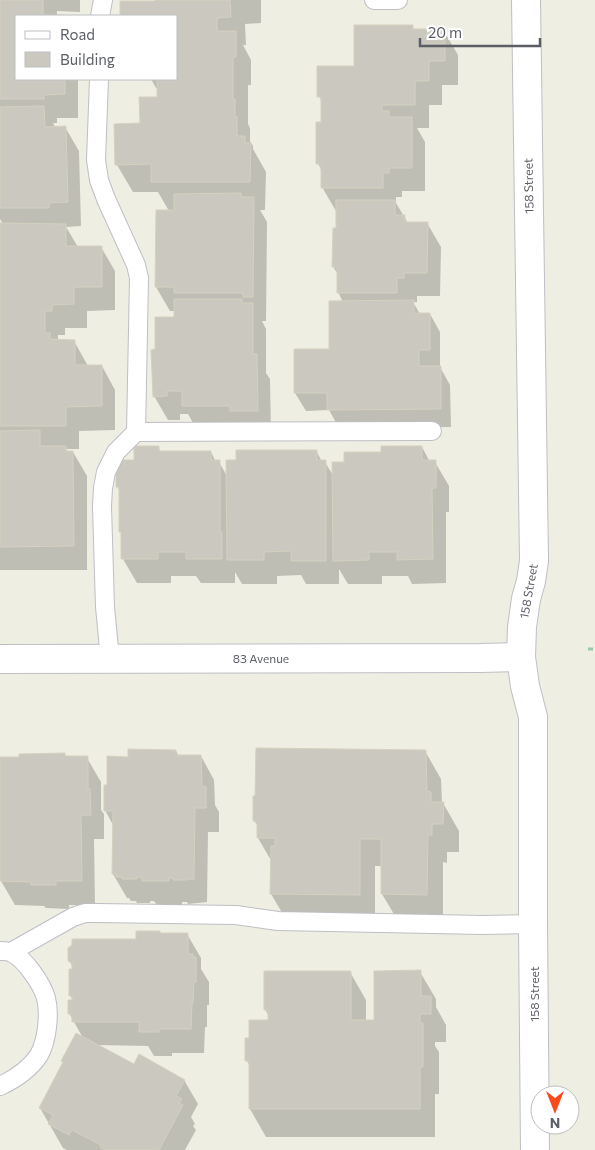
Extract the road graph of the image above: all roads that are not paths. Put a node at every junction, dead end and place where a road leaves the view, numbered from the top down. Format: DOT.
graph roads {
  1 [pos="103,0"];
  2 [pos="374,0"];
  3 [pos="398,0"];
  4 [pos="526,0"];
  5 [pos="100,15"];
  6 [pos="98,80"];
  7 [pos="432,431"];
  8 [pos="136,432"];
  9 [pos="522,656"];
  10 [pos="0,658"];
  11 [pos="110,658"];
  12 [pos="533,924"];
  13 [pos="5,952"];
  14 [pos="0,1086"];
  15 [pos="535,1150"];
  1 -- 5 [label="lane"];
  2 -- 3 [label="lane"];
  4 -- 9 [label="street, 158 Street"];
  6 -- 8 [label="lane"];
  7 -- 8 [label="lane"];
  8 -- 11 [label="lane"];
  9 -- 11 [label="street, 83 Avenue"];
  9 -- 12 [label="street, 158 Street"];
  10 -- 11 [label="street, 83 Avenue"];
  12 -- 13 [label="lane"];
  12 -- 15 [label="street, 158 Street"];
  13 -- 14 [label="lane"];
}
